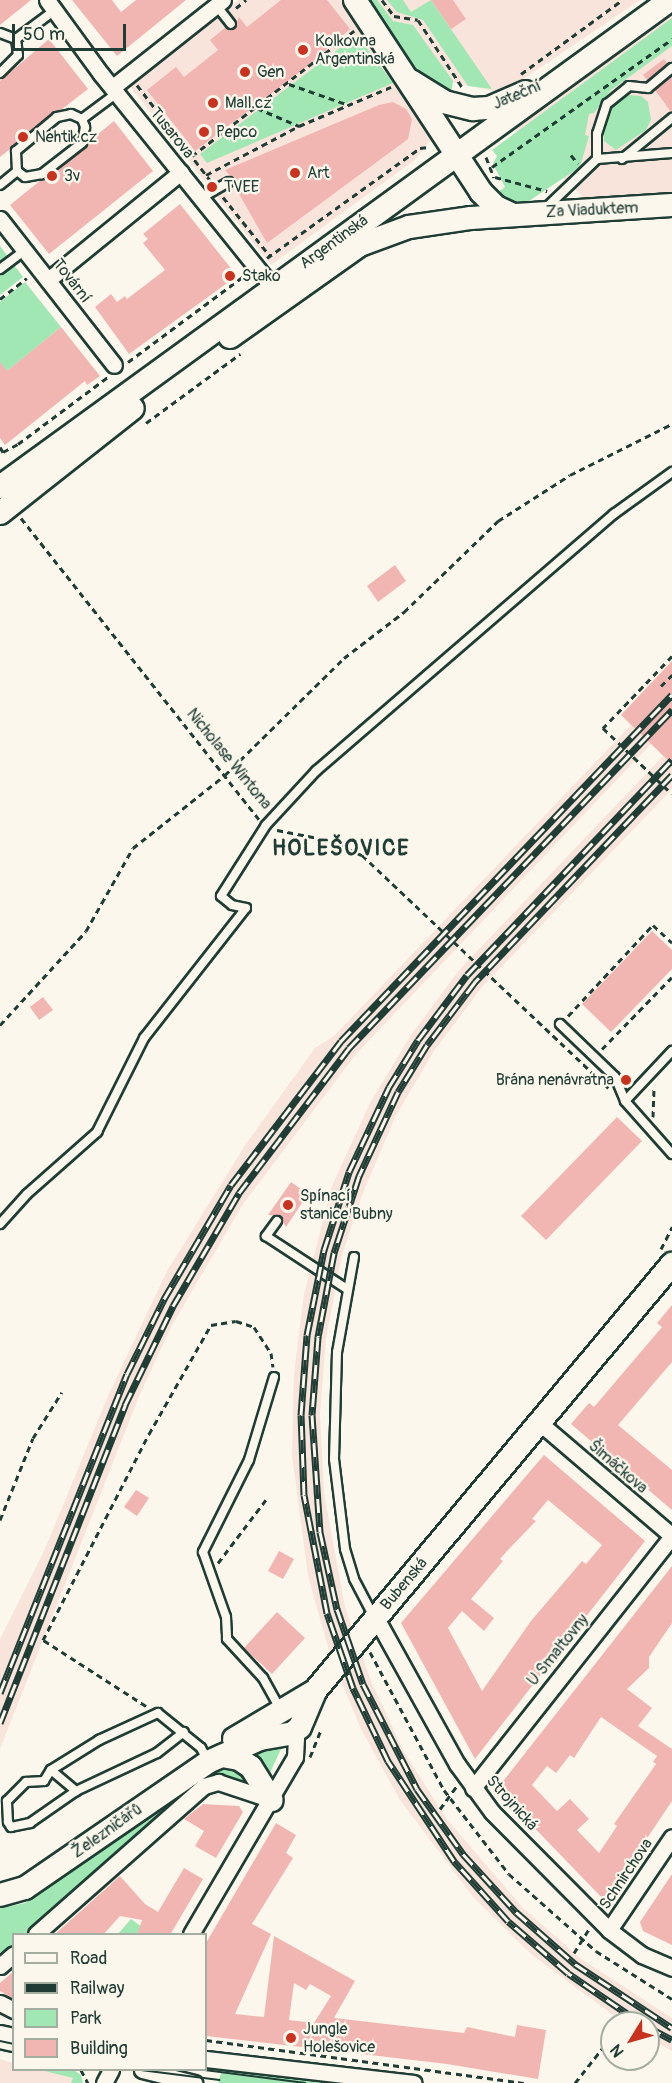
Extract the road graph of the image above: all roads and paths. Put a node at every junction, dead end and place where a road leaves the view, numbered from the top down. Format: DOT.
graph roads {
  1 [pos="355,0"];
  2 [pos="382,0"];
  3 [pos="622,0"];
  4 [pos="670,0"];
  5 [pos="219,3"];
  6 [pos="51,5"];
  7 [pos="231,24"];
  8 [pos="358,28"];
  9 [pos="0,33"];
  10 [pos="16,39"];
  11 [pos="672,39"];
  12 [pos="672,68"];
  13 [pos="571,72"];
  14 [pos="0,73"];
  15 [pos="520,75"];
  16 [pos="398,78"];
  17 [pos="136,84"];
  18 [pos="289,84"];
  19 [pos="115,90"];
  20 [pos="466,95"];
  21 [pos="347,104"];
  22 [pos="257,108"];
  23 [pos="672,118"];
  24 [pos="82,119"];
  25 [pos="299,126"];
  26 [pos="428,147"];
  27 [pos="672,153"];
  28 [pos="456,154"];
  29 [pos="192,156"];
  30 [pos="486,158"];
  31 [pos="597,159"];
  32 [pos="620,160"];
  33 [pos="492,167"];
  34 [pos="17,171"];
  35 [pos="181,172"];
  36 [pos="206,175"];
  37 [pos="230,182"];
  38 [pos="0,185"];
  39 [pos="215,187"];
  40 [pos="201,198"];
  41 [pos="543,202"];
  42 [pos="672,205"];
  43 [pos="513,215"];
  44 [pos="0,219"];
  45 [pos="25,250"];
  46 [pos="0,269"];
  47 [pos="44,274"];
  48 [pos="246,274"];
  49 [pos="272,287"];
  50 [pos="0,299"];
  51 [pos="244,350"];
  52 [pos="117,368"];
  53 [pos="672,424"];
  54 [pos="139,428"];
  55 [pos="18,444"];
  56 [pos="0,447"];
  57 [pos="22,449"];
  58 [pos="672,472"];
  59 [pos="5,497"];
  60 [pos="672,656"];
  61 [pos="672,675"];
  62 [pos="661,686"];
  63 [pos="225,775"];
  64 [pos="672,794"];
  65 [pos="266,825"];
  66 [pos="672,943"];
  67 [pos="672,977"];
  68 [pos="560,1024"];
  69 [pos="0,1025"];
  70 [pos="672,1051"];
  71 [pos="594,1057"];
  72 [pos="653,1072"];
  73 [pos="625,1101"];
  74 [pos="659,1126"];
  75 [pos="672,1154"];
  76 [pos="277,1221"];
  77 [pos="0,1224"];
  78 [pos="354,1257"];
  79 [pos="672,1264"];
  80 [pos="347,1289"];
  81 [pos="274,1377"];
  82 [pos="62,1392"];
  83 [pos="541,1424"];
  84 [pos="268,1497"];
  85 [pos="0,1520"];
  86 [pos="672,1536"];
  87 [pos="212,1572"];
  88 [pos="376,1618"];
  89 [pos="315,1691"];
  90 [pos="282,1711"];
  91 [pos="158,1713"];
  92 [pos="244,1731"];
  93 [pos="184,1732"];
  94 [pos="293,1733"];
  95 [pos="215,1759"];
  96 [pos="51,1770"];
  97 [pos="469,1781"];
  98 [pos="76,1791"];
  99 [pos="272,1800"];
  100 [pos="440,1809"];
  101 [pos="672,1837"];
  102 [pos="1,1894"];
  103 [pos="596,1917"];
  104 [pos="609,1930"];
  105 [pos="38,1933"];
  106 [pos="192,1933"];
  107 [pos="574,1953"];
  108 [pos="12,1956"];
  109 [pos="0,1966"];
  110 [pos="672,1968"];
  111 [pos="207,2040"];
  112 [pos="600,2051"];
  113 [pos="207,2059"];
  114 [pos="146,2071"];
  115 [pos="508,2082"];
  116 [pos="194,2083"];
  117 [pos="414,2083"];
  118 [pos="525,2083"];
  119 [pos="574,2083"];
  1 -- 16 [label="main road, Jateční"];
  2 -- 20 [label="path"];
  3 -- 15 [label="path"];
  4 -- 13 [label="main road, Argentinská"];
  5 -- 7 [label="lane"];
  5 -- 19 [label="street"];
  6 -- 10 [label="lane"];
  6 -- 19 [label="street, Tusarova"];
  8 -- 18 [label="path"];
  9 -- 10 [label="lane"];
  10 -- 14 [label="lane"];
  11 -- 33 [label="path"];
  12 -- 31 [label="lane"];
  13 -- 16 [label="main road, Jateční"];
  13 -- 28 [label="main road, Argentinská"];
  16 -- 21 [label="path"];
  16 -- 28 [label="main road, Jateční"];
  17 -- 29 [label="path"];
  18 -- 21 [label="path"];
  18 -- 22 [label="path"];
  19 -- 24 [label="lane"];
  19 -- 35 [label="street, Tusarova"];
  21 -- 25 [label="path"];
  22 -- 25 [label="path"];
  22 -- 29 [label="path"];
  23 -- 32 [label="lane"];
  24 -- 34 [label="lane"];
  24 -- 34 [label="lane"];
  25 -- 36 [label="path"];
  26 -- 39 [label="path"];
  27 -- 32 [label="lane"];
  28 -- 43 [label="main road, Jateční"];
  28 -- 49 [label="main road, Argentinská"];
  29 -- 36 [label="path"];
  30 -- 33 [label="path"];
  31 -- 32 [label="lane"];
  31 -- 41 [label="lane"];
  33 -- 41 [label="path"];
  34 -- 38 [label="lane"];
  35 -- 40 [label="street, Tusarova"];
  35 -- 47 [label="street"];
  36 -- 39 [label="path"];
  37 -- 39 [label="lane"];
  39 -- 40 [label="lane"];
  40 -- 49 [label="street, Tusarova"];
  41 -- 42 [label="main road, Za Viaduktem"];
  41 -- 43 [label="main road, Za Viaduktem"];
  43 -- 59 [label="main road, Argentinská"];
  44 -- 45 [label="street, Tovární"];
  45 -- 46 [label="lane"];
  45 -- 47 [label="street, Tovární"];
  47 -- 50 [label="path"];
  47 -- 52 [label="street, Tovární"];
  48 -- 52 [label="path"];
  49 -- 59 [label="main road, Argentinská"];
  51 -- 54 [label="path"];
  52 -- 55 [label="path"];
  53 -- 63 [label="path"];
  55 -- 56 [label="path"];
  55 -- 57 [label="path"];
  58 -- 65 [label="lane"];
  59 -- 63 [label="path, Nicholase Wintona"];
  60 -- 64 [label="path"];
  61 -- 62 [label="path"];
  63 -- 65 [label="path, Nicholase Wintona"];
  63 -- 69 [label="path"];
  65 -- 73 [label="path, Nicholase Wintona"];
  65 -- 77 [label="lane"];
  66 -- 68 [label="path"];
  67 -- 71 [label="path"];
  68 -- 71 [label="lane"];
  70 -- 72 [label="lane"];
  71 -- 73 [label="lane"];
  72 -- 73 [label="lane"];
  72 -- 74 [label="path"];
  73 -- 75 [label="lane"];
  76 -- 80 [label="lane"];
  78 -- 80 [label="lane"];
  79 -- 83 [label="main road, Bubenská"];
  80 -- 88 [label="lane"];
  81 -- 87 [label="lane"];
  81 -- 91 [label="path"];
  82 -- 85 [label="path"];
  83 -- 86 [label="street, Šimáčkova"];
  83 -- 88 [label="main road, Bubenská"];
  84 -- 87 [label="path"];
  86 -- 97 [label="street, U Smaltovny"];
  87 -- 90 [label="lane"];
  88 -- 89 [label="main road, Bubenská"];
  88 -- 97 [label="street, Strojnická"];
  89 -- 90 [label="main road, Železničářů"];
  89 -- 94 [label="main road, Bubenská"];
  90 -- 92 [label="main road, Železničářů"];
  91 -- 93 [label="lane"];
  91 -- 96 [label="lane"];
  92 -- 94 [label="street"];
  92 -- 95 [label="main road, Železničářů"];
  93 -- 95 [label="lane"];
  93 -- 98 [label="lane"];
  94 -- 95 [label="main road, Železničářů"];
  94 -- 99 [label="street"];
  95 -- 99 [label="main road"];
  95 -- 102 [label="main road, Železničářů"];
  96 -- 98 [label="lane"];
  96 -- 98 [label="lane"];
  97 -- 100 [label="path"];
  97 -- 103 [label="street, Strojnická"];
  99 -- 105 [label="street"];
  99 -- 106 [label="street"];
  101 -- 104 [label="street, Schnirchova"];
  103 -- 104 [label="street, Strojnická"];
  103 -- 107 [label="path"];
  104 -- 110 [label="street, Strojnická"];
  108 -- 109 [label="street"];
  111 -- 115 [label="path"];
  112 -- 119 [label="path"];
  113 -- 117 [label="street"];
  114 -- 116 [label="street"];
  115 -- 118 [label="path"];
}
